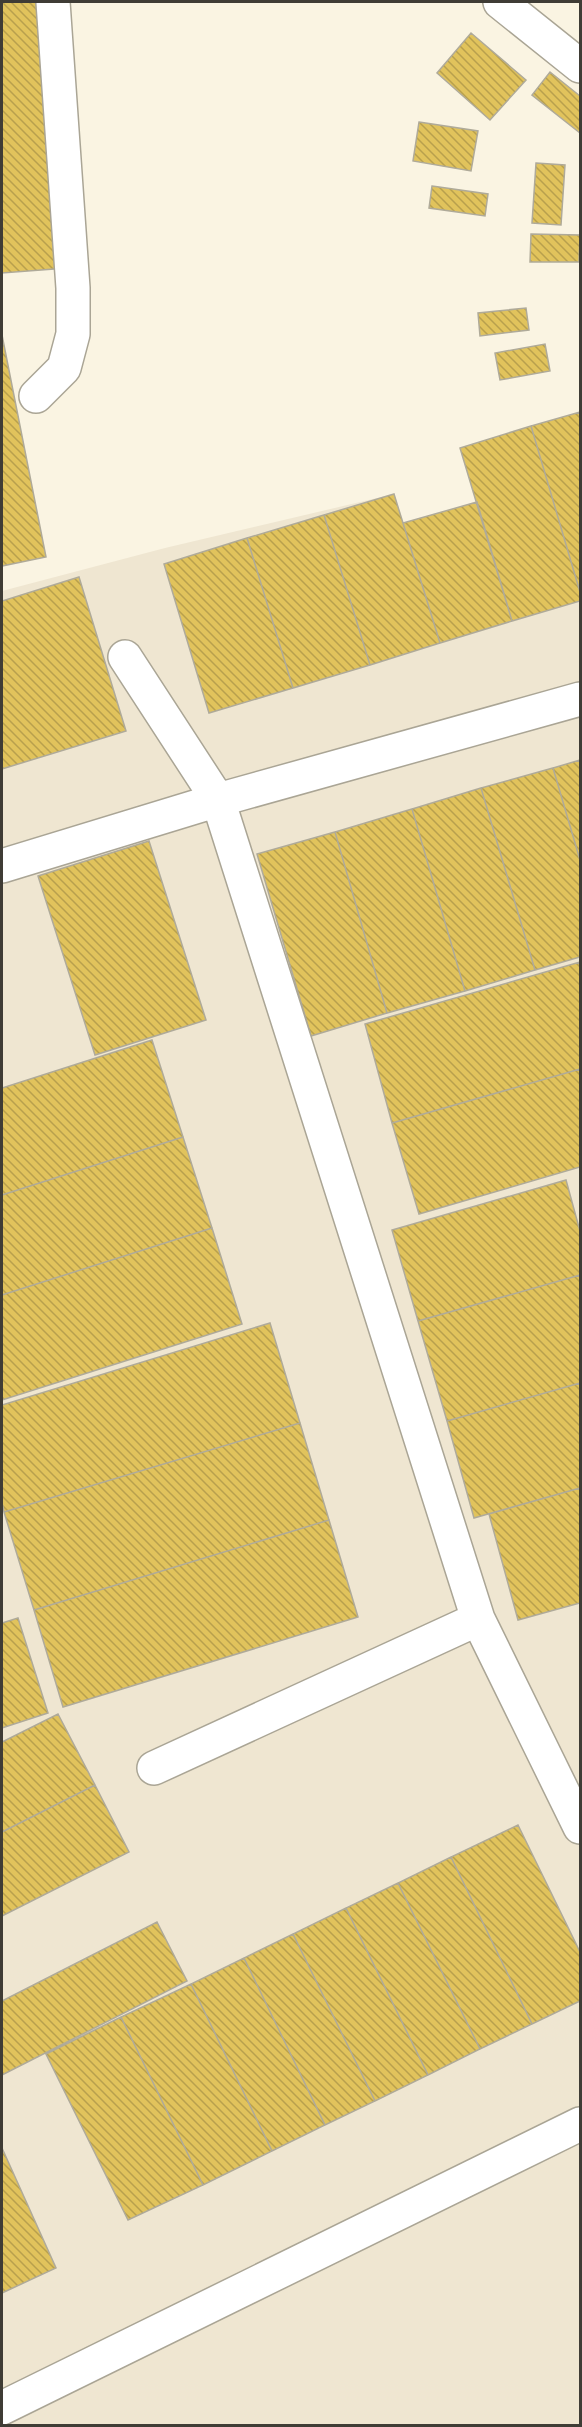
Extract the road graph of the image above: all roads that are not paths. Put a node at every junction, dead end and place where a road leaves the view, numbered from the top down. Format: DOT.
graph roads {
  1 [pos="53,2"];
  2 [pos="500,2"];
  3 [pos="580,66"];
  4 [pos="36,396"];
  5 [pos="125,657"];
  6 [pos="580,699"];
  7 [pos="218,800"];
  8 [pos="2,866"];
  9 [pos="478,1619"];
  10 [pos="154,1768"];
  11 [pos="580,1827"];
  12 [pos="580,2124"];
  13 [pos="2,2408"];
  1 -- 4 [label="street"];
  2 -- 3 [label="street"];
  5 -- 7 [label="street"];
  6 -- 7 [label="street"];
  7 -- 8 [label="street"];
  7 -- 9 [label="street"];
  9 -- 10 [label="street"];
  9 -- 11 [label="street"];
  12 -- 13 [label="street"];
}
